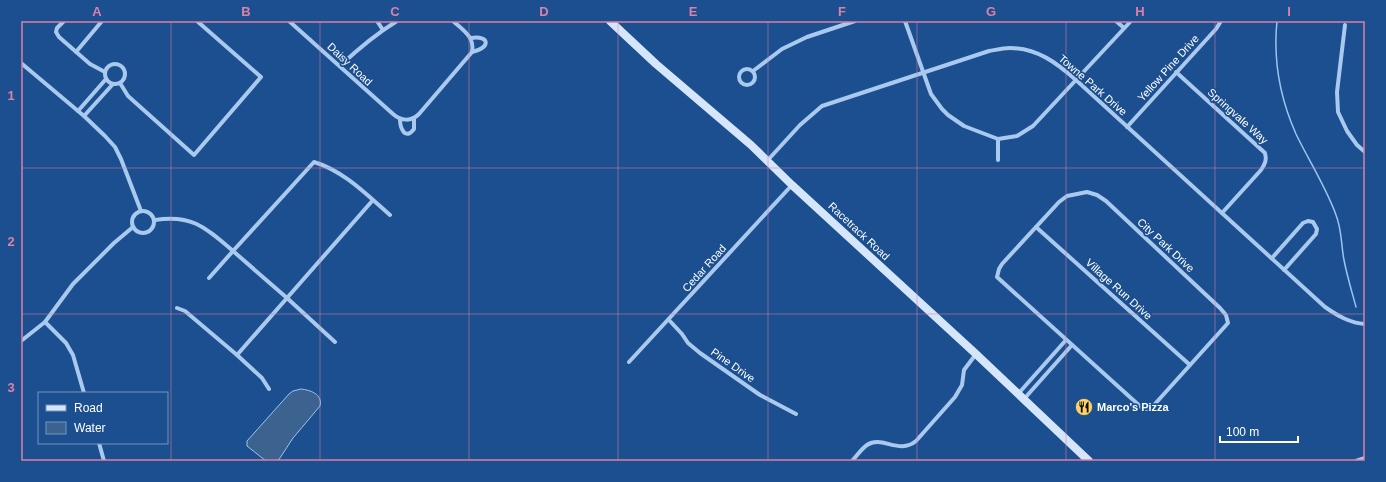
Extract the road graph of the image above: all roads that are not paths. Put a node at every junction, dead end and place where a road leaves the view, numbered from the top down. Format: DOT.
graph roads {
  1 [pos="64,21"];
  2 [pos="102,21"];
  3 [pos="197,21"];
  4 [pos="289,21"];
  5 [pos="377,21"];
  6 [pos="397,21"];
  7 [pos="453,21"];
  8 [pos="610,21"];
  9 [pos="855,21"];
  10 [pos="905,21"];
  11 [pos="1116,21"];
  12 [pos="1131,21"];
  13 [pos="1221,21"];
  14 [pos="1345,25"];
  15 [pos="1124,28"];
  16 [pos="383,30"];
  17 [pos="471,38"];
  18 [pos="76,52"];
  19 [pos="472,52"];
  20 [pos="21,63"];
  21 [pos="340,66"];
  22 [pos="753,71"];
  23 [pos="105,72"];
  24 [pos="1176,72"];
  25 [pos="924,73"];
  26 [pos="106,79"];
  27 [pos="1076,80"];
  28 [pos="113,84"];
  29 [pos="120,84"];
  30 [pos="78,111"];
  31 [pos="84,116"];
  32 [pos="414,118"];
  33 [pos="400,119"];
  34 [pos="1127,126"];
  35 [pos="998,139"];
  36 [pos="1365,152"];
  37 [pos="998,160"];
  38 [pos="767,161"];
  39 [pos="792,185"];
  40 [pos="373,200"];
  41 [pos="141,211"];
  42 [pos="1222,213"];
  43 [pos="390,214"];
  44 [pos="155,220"];
  45 [pos="133,227"];
  46 [pos="1036,227"];
  47 [pos="233,251"];
  48 [pos="1272,258"];
  49 [pos="1284,270"];
  50 [pos="209,278"];
  51 [pos="286,298"];
  52 [pos="177,308"];
  53 [pos="669,320"];
  54 [pos="45,322"];
  55 [pos="1365,324"];
  56 [pos="1066,340"];
  57 [pos="21,341"];
  58 [pos="335,342"];
  59 [pos="1072,345"];
  60 [pos="976,354"];
  61 [pos="237,355"];
  62 [pos="629,362"];
  63 [pos="1190,365"];
  64 [pos="269,389"];
  65 [pos="84,392"];
  66 [pos="1021,396"];
  67 [pos="796,414"];
  68 [pos="99,444"];
  69 [pos="1365,458"];
  70 [pos="104,461"];
  71 [pos="852,461"];
  72 [pos="1089,461"];
  73 [pos="1356,461"];
  1 -- 18 [label="street"];
  2 -- 18 [label="street"];
  3 -- 29 [label="street"];
  4 -- 21 [label="street, Daisy Road"];
  5 -- 16 [label="street"];
  6 -- 16 [label="street"];
  7 -- 17 [label="street, Daisy Road"];
  8 -- 38 [label="street, Racetrack Road"];
  9 -- 22 [label="street"];
  10 -- 25 [label="street"];
  11 -- 15 [label="street"];
  12 -- 15 [label="street"];
  13 -- 24 [label="street, Yellow Pine Drive"];
  14 -- 36 [label="street"];
  15 -- 27 [label="street"];
  16 -- 21 [label="street"];
  17 -- 19 [label="street"];
  17 -- 19 [label="street, Daisy Road"];
  18 -- 23 [label="street"];
  19 -- 32 [label="street, Daisy Road"];
  20 -- 30 [label="street"];
  21 -- 33 [label="street, Daisy Road"];
  22 -- 22 [label="street"];
  23 -- 26 [label="street"];
  23 -- 29 [label="street"];
  24 -- 34 [label="street, Yellow Pine Drive"];
  24 -- 42 [label="street, Springvale Way"];
  25 -- 27 [label="street, Towne Park Drive"];
  25 -- 35 [label="street"];
  25 -- 38 [label="street, Towne Park Drive"];
  26 -- 28 [label="street"];
  26 -- 30 [label="street"];
  27 -- 34 [label="street, Towne Park Drive"];
  27 -- 35 [label="street"];
  28 -- 29 [label="street"];
  28 -- 31 [label="street"];
  30 -- 31 [label="street"];
  31 -- 41 [label="street"];
  32 -- 33 [label="street"];
  32 -- 33 [label="street, Daisy Road"];
  34 -- 42 [label="street, Towne Park Drive"];
  35 -- 37 [label="street"];
  38 -- 39 [label="street, Racetrack Road"];
  39 -- 53 [label="street, Cedar Road"];
  39 -- 60 [label="street, Racetrack Road"];
  40 -- 43 [label="street"];
  40 -- 47 [label="street"];
  40 -- 51 [label="street"];
  41 -- 44 [label="street"];
  41 -- 45 [label="street"];
  42 -- 48 [label="street, Towne Park Drive"];
  44 -- 45 [label="street"];
  44 -- 47 [label="street"];
  45 -- 54 [label="street"];
  46 -- 56 [label="street, City Park Drive"];
  46 -- 63 [label="street, Village Run Drive"];
  46 -- 63 [label="street, City Park Drive"];
  47 -- 50 [label="street"];
  47 -- 51 [label="street"];
  48 -- 49 [label="street, Towne Park Drive"];
  48 -- 49 [label="street"];
  49 -- 55 [label="street, Towne Park Drive"];
  51 -- 58 [label="street"];
  51 -- 61 [label="street"];
  52 -- 61 [label="street"];
  53 -- 62 [label="street, Cedar Road"];
  53 -- 67 [label="street, Pine Drive"];
  54 -- 57 [label="street"];
  54 -- 65 [label="street"];
  56 -- 59 [label="street, City Park Drive"];
  56 -- 66 [label="street"];
  59 -- 63 [label="street, City Park Drive"];
  59 -- 66 [label="street"];
  60 -- 66 [label="street, Racetrack Road"];
  60 -- 71 [label="street"];
  61 -- 64 [label="street"];
  66 -- 72 [label="street, Racetrack Road"];
  68 -- 70 [label="street"];
  69 -- 73 [label="street"];
}
